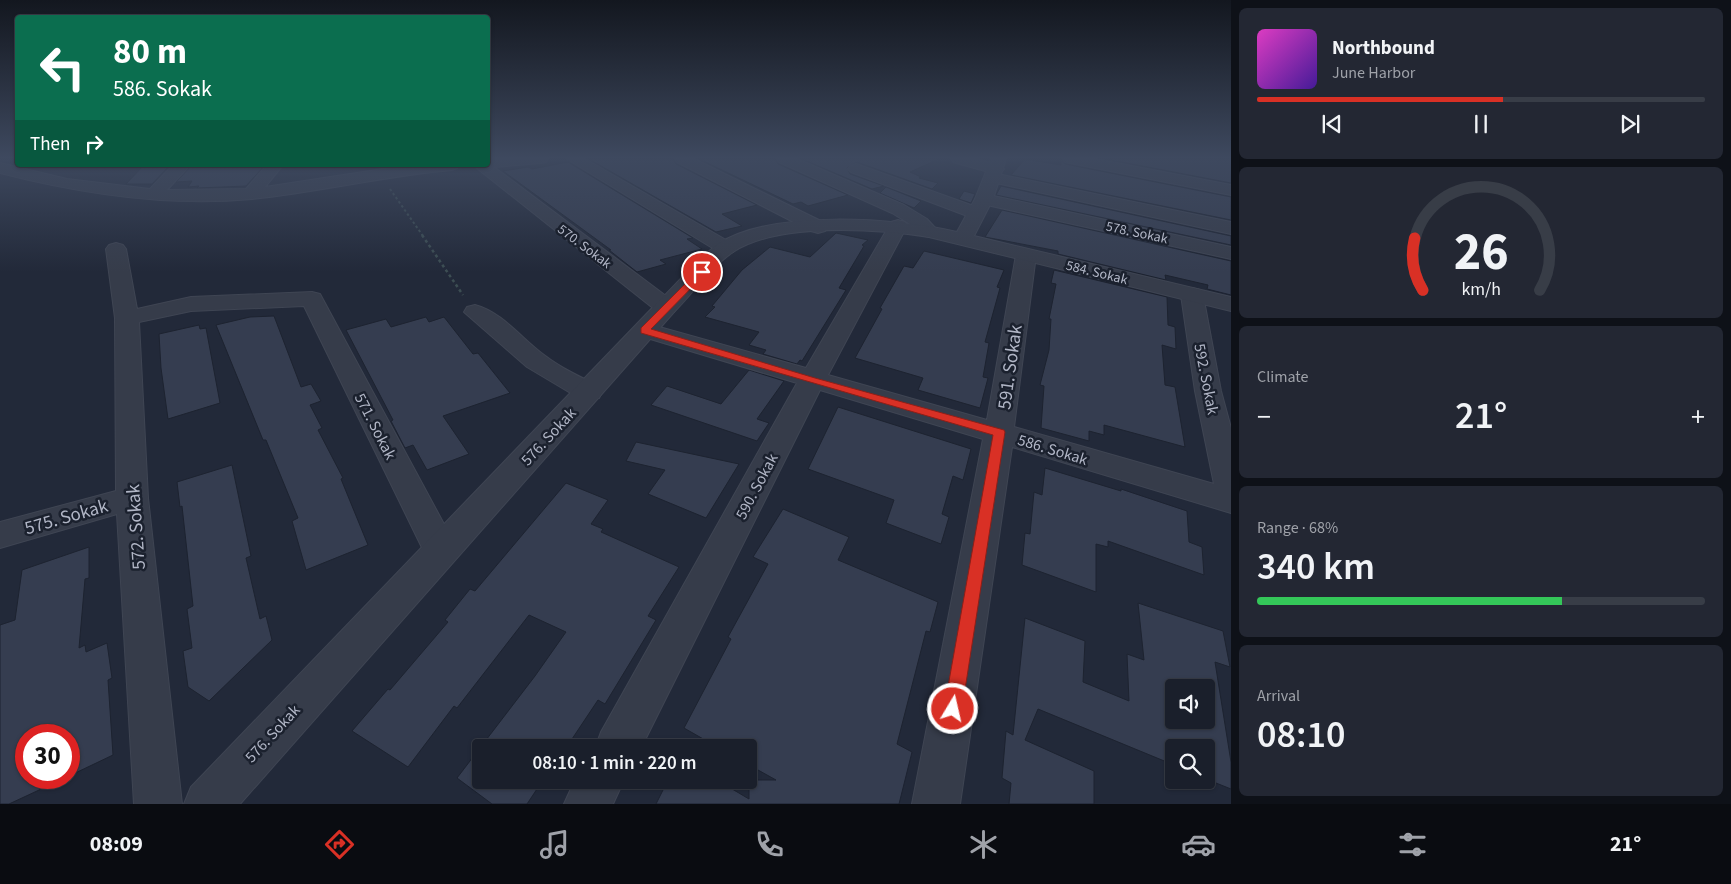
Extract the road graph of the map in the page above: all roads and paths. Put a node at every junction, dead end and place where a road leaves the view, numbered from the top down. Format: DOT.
graph roads {
  1 [pos="394,197"];
  2 [pos="522,197"];
  3 [pos="638,197"];
  4 [pos="757,197"];
  5 [pos="870,197"];
  6 [pos="948,197"];
  7 [pos="984,197"];
  8 [pos="1106,197"];
  9 [pos="980,206"];
  10 [pos="818,227"];
  11 [pos="914,228"];
  12 [pos="1231,228"];
  13 [pos="962,240"];
  14 [pos="726,248"];
  15 [pos="116,249"];
  16 [pos="1231,253"];
  17 [pos="1026,255"];
  18 [pos="1192,295"];
  19 [pos="1231,304"];
  20 [pos="666,307"];
  21 [pos="475,312"];
  22 [pos="127,318"];
  23 [pos="645,330"];
  24 [pos="812,380"];
  25 [pos="589,392"];
  26 [pos="1219,394"];
  27 [pos="999,432"];
  28 [pos="1231,491"];
  29 [pos="132,498"];
  30 [pos="1231,501"];
  31 [pos="0,535"];
  32 [pos="440,552"];
  33 [pos="622,739"];
  34 [pos="596,789"];
  35 [pos="158,804"];
  36 [pos="208,804"];
  37 [pos="588,804"];
  38 [pos="936,804"];
  1 -- 21 [label="path"];
  2 -- 20 [label="street, 570. Sokak"];
  3 -- 14 [label="street"];
  4 -- 10 [label="street"];
  5 -- 11 [label="street"];
  6 -- 9 [label="street, 578. Sokak"];
  7 -- 9 [label="street"];
  8 -- 12 [label="street"];
  9 -- 13 [label="street"];
  9 -- 16 [label="street, 578. Sokak"];
  10 -- 11 [label="street, 576. Sokak"];
  10 -- 14 [label="street, 576. Sokak"];
  11 -- 13 [label="street, 576. Sokak"];
  11 -- 24 [label="street, 590. Sokak"];
  13 -- 17 [label="street, 584. Sokak"];
  14 -- 20 [label="street, 576. Sokak"];
  15 -- 22 [label="street, 572. Sokak"];
  17 -- 18 [label="street, 584. Sokak"];
  17 -- 27 [label="street, 591. Sokak"];
  18 -- 19 [label="street, 584. Sokak"];
  18 -- 26 [label="street, 592. Sokak"];
  20 -- 23 [label="street, 576. Sokak"];
  21 -- 25 [label="street"];
  22 -- 29 [label="street, 572. Sokak"];
  22 -- 32 [label="street, 571. Sokak"];
  23 -- 24 [label="street, 586. Sokak"];
  23 -- 25 [label="street, 576. Sokak"];
  24 -- 27 [label="street, 586. Sokak"];
  24 -- 33 [label="street, 590. Sokak"];
  25 -- 32 [label="street, 576. Sokak"];
  26 -- 28 [label="street, 592. Sokak"];
  27 -- 30 [label="street, 586. Sokak"];
  27 -- 38 [label="street, 591. Sokak"];
  29 -- 31 [label="street, 575. Sokak"];
  29 -- 35 [label="street, 572. Sokak"];
  32 -- 36 [label="street, 576. Sokak"];
  34 -- 37 [label="street"];
}
